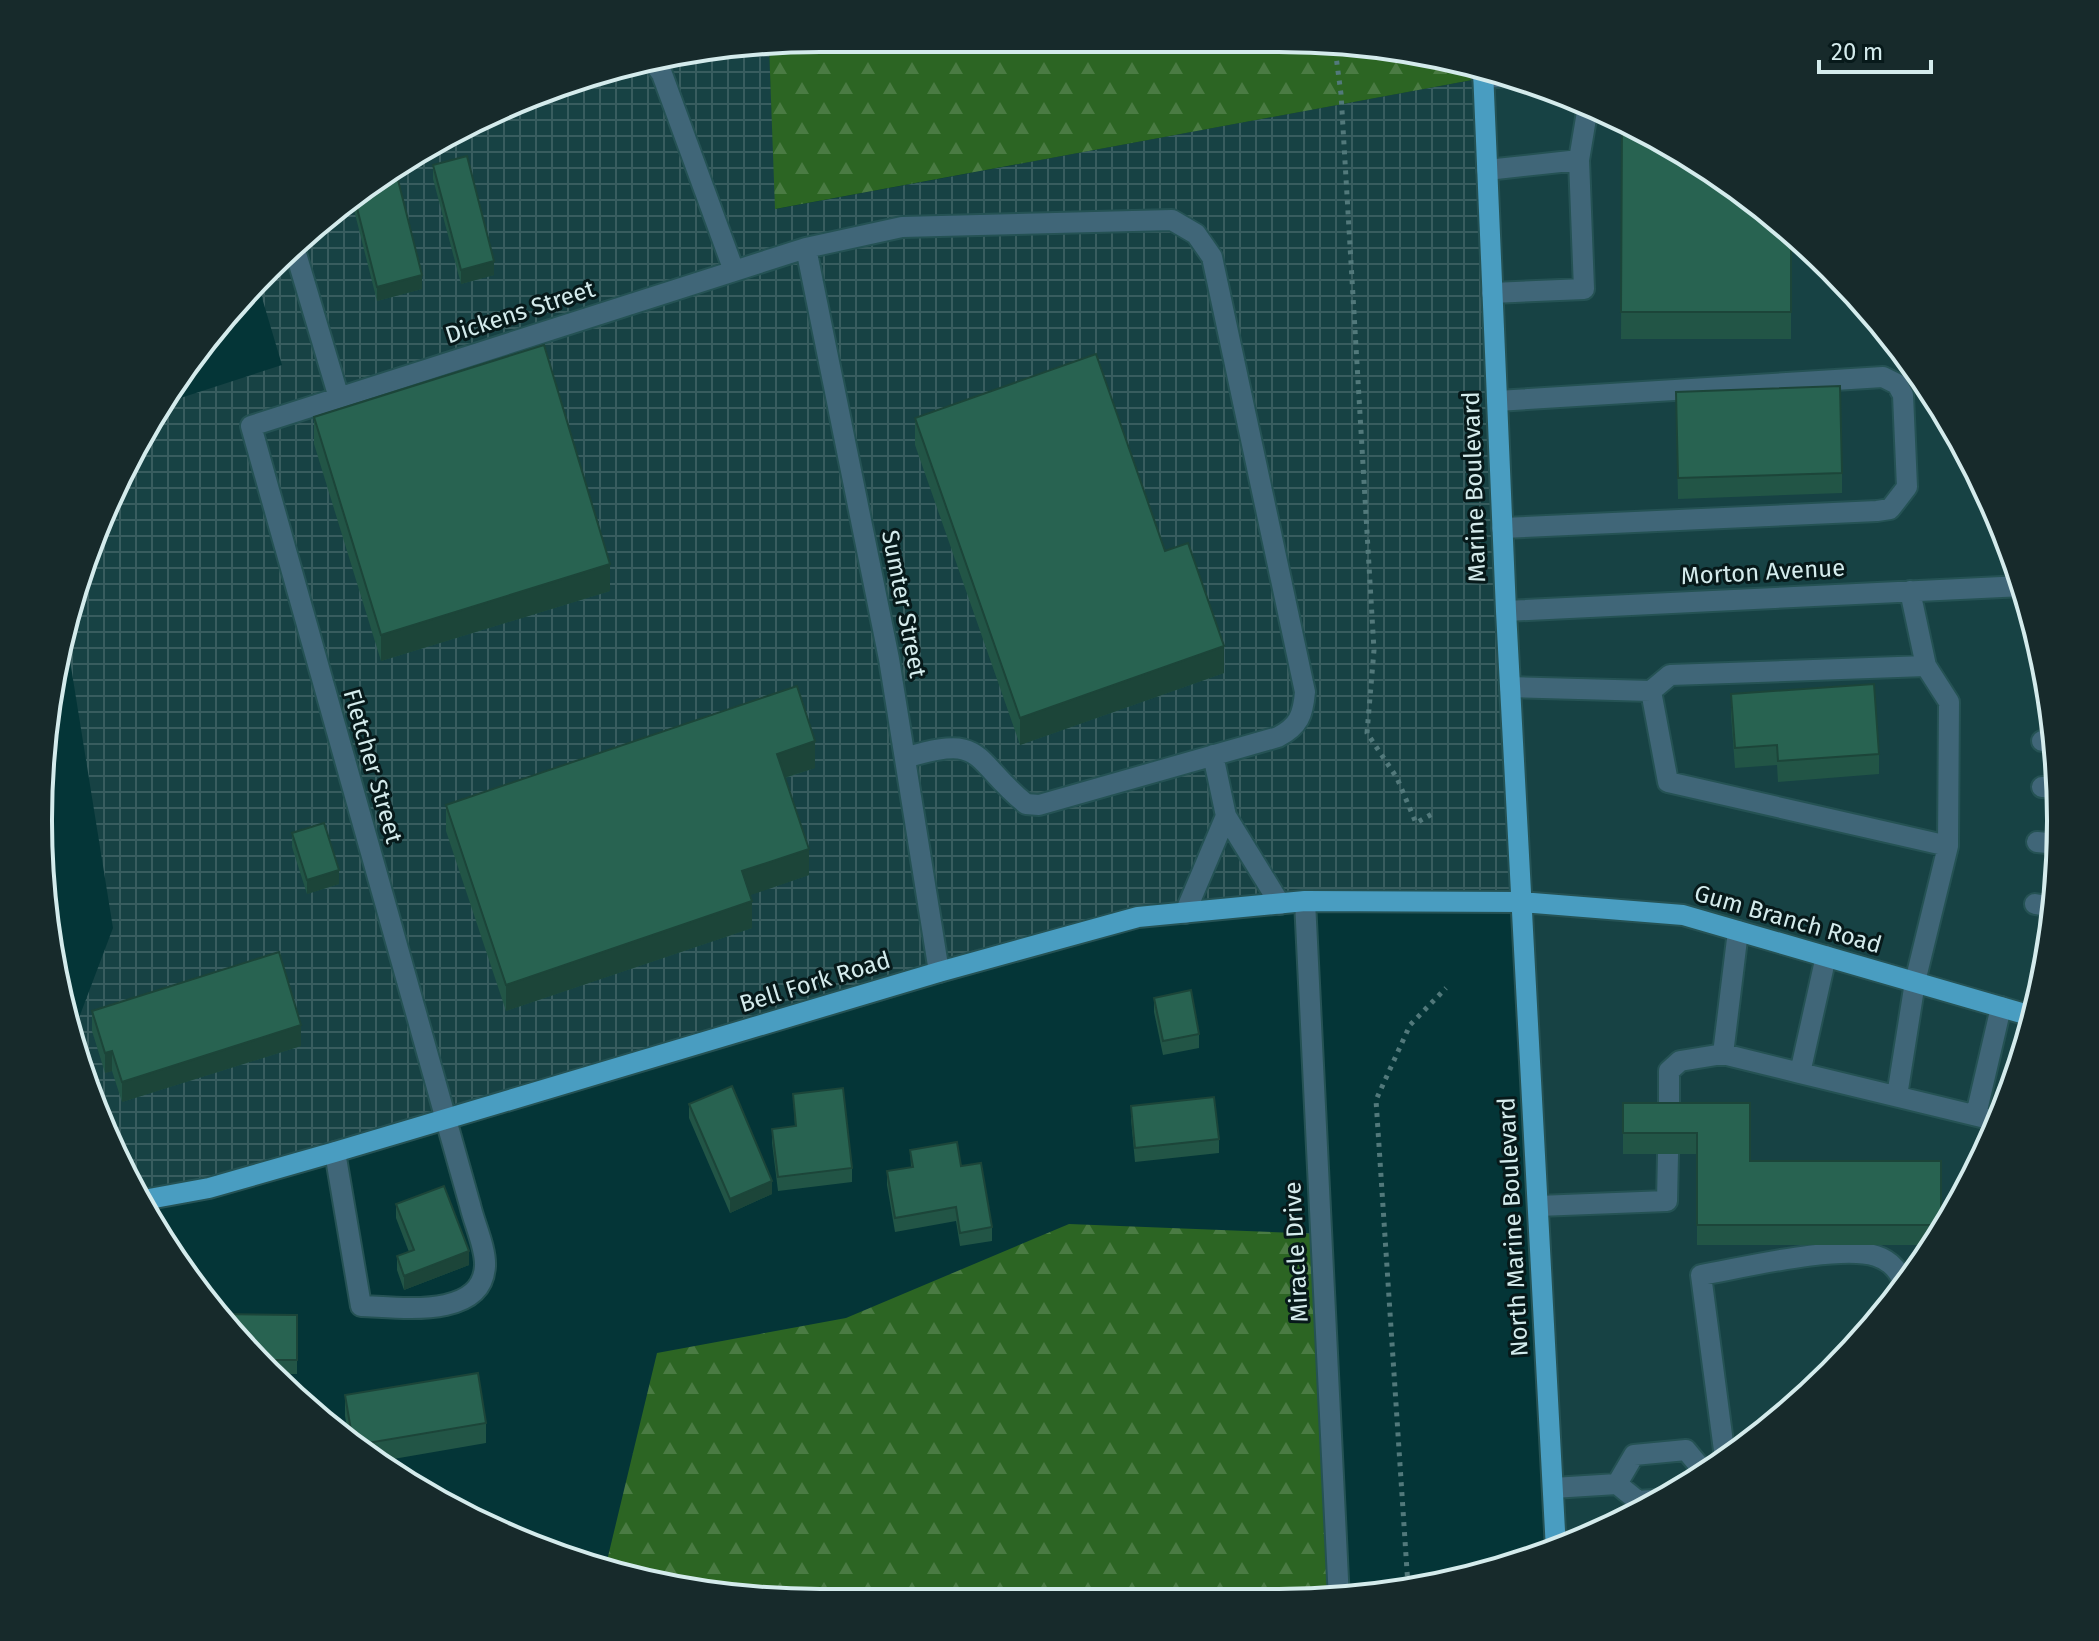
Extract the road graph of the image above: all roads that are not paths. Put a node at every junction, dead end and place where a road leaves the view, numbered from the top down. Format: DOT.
graph roads {
  1 [pos="659,70"];
  2 [pos="1483,80"];
  3 [pos="1586,116"];
  4 [pos="1579,160"];
  5 [pos="1487,170"];
  6 [pos="806,248"];
  7 [pos="297,258"];
  8 [pos="734,271"];
  9 [pos="1492,293"];
  10 [pos="339,398"];
  11 [pos="1497,401"];
  12 [pos="251,426"];
  13 [pos="1502,528"];
  14 [pos="2010,587"];
  15 [pos="1910,591"];
  16 [pos="1506,611"];
  17 [pos="1926,666"];
  18 [pos="1510,687"];
  19 [pos="1651,691"];
  20 [pos="1213,755"];
  21 [pos="905,758"];
  22 [pos="1226,816"];
  23 [pos="2037,842"];
  24 [pos="2046,843"];
  25 [pos="1948,846"];
  26 [pos="1305,901"];
  27 [pos="1521,902"];
  28 [pos="1280,904"];
  29 [pos="1185,913"];
  30 [pos="1738,931"];
  31 [pos="1826,956"];
  32 [pos="939,972"];
  33 [pos="1915,982"];
  34 [pos="2001,1007"];
  35 [pos="2022,1013"];
  36 [pos="1723,1054"];
  37 [pos="1800,1073"];
  38 [pos="1897,1096"];
  39 [pos="1976,1115"];
  40 [pos="1988,1118"];
  41 [pos="446,1121"];
  42 [pos="1669,1123"];
  43 [pos="335,1152"];
  44 [pos="1668,1154"];
  45 [pos="152,1199"];
  46 [pos="1538,1206"];
  47 [pos="1899,1272"];
  48 [pos="1723,1446"];
  49 [pos="1697,1464"];
  50 [pos="1617,1484"];
  51 [pos="1553,1488"];
  52 [pos="1637,1500"];
  53 [pos="1555,1537"];
  54 [pos="1338,1586"];
  1 -- 8 [label="street"];
  2 -- 5 [label="main road, Marine Boulevard"];
  3 -- 4 [label="street"];
  4 -- 5 [label="street"];
  4 -- 9 [label="street"];
  5 -- 9 [label="main road, Marine Boulevard"];
  6 -- 8 [label="street, Dickens Street"];
  6 -- 20 [label="street, Dickens Street"];
  6 -- 21 [label="street, Sumter Street"];
  7 -- 10 [label="street"];
  8 -- 10 [label="street, Dickens Street"];
  9 -- 11 [label="main road, Marine Boulevard"];
  10 -- 12 [label="street, Dickens Street"];
  11 -- 13 [label="main road, Marine Boulevard"];
  11 -- 13 [label="street"];
  12 -- 41 [label="street, Fletcher Street"];
  13 -- 16 [label="main road, Marine Boulevard"];
  14 -- 15 [label="street, Morton Avenue"];
  15 -- 16 [label="street, Morton Avenue"];
  15 -- 17 [label="street"];
  16 -- 18 [label="main road, Marine Boulevard"];
  17 -- 19 [label="street"];
  17 -- 25 [label="street"];
  18 -- 19 [label="street"];
  18 -- 27 [label="main road, Marine Boulevard"];
  19 -- 25 [label="street"];
  20 -- 21 [label="street"];
  20 -- 22 [label="street"];
  21 -- 32 [label="street, Sumter Street"];
  22 -- 28 [label="street"];
  22 -- 29 [label="street"];
  23 -- 24 [label="street"];
  25 -- 33 [label="street"];
  26 -- 27 [label="main road, Bell Fork Road"];
  26 -- 28 [label="main road, Bell Fork Road"];
  26 -- 54 [label="street, Miracle Drive"];
  27 -- 30 [label="main road, Gum Branch Road"];
  27 -- 46 [label="main road, North Marine Boulevard"];
  28 -- 29 [label="main road, Bell Fork Road"];
  29 -- 32 [label="main road, Bell Fork Road"];
  30 -- 31 [label="main road, Gum Branch Road"];
  30 -- 36 [label="street"];
  31 -- 33 [label="main road, Gum Branch Road"];
  31 -- 37 [label="street"];
  32 -- 41 [label="main road, Bell Fork Road"];
  33 -- 34 [label="main road, Gum Branch Road"];
  33 -- 38 [label="street"];
  34 -- 35 [label="main road, Gum Branch Road"];
  34 -- 39 [label="street"];
  36 -- 37 [label="street"];
  36 -- 42 [label="street"];
  37 -- 38 [label="street"];
  38 -- 39 [label="street"];
  39 -- 40 [label="street"];
  41 -- 43 [label="main road, Bell Fork Road"];
  41 -- 43 [label="street, Fletcher Street"];
  43 -- 45 [label="main road, Bell Fork Road"];
  44 -- 46 [label="street"];
  46 -- 51 [label="main road, North Marine Boulevard"];
  47 -- 48 [label="street"];
  49 -- 50 [label="street"];
  50 -- 51 [label="street"];
  50 -- 52 [label="street"];
  51 -- 53 [label="main road, North Marine Boulevard"];
}
